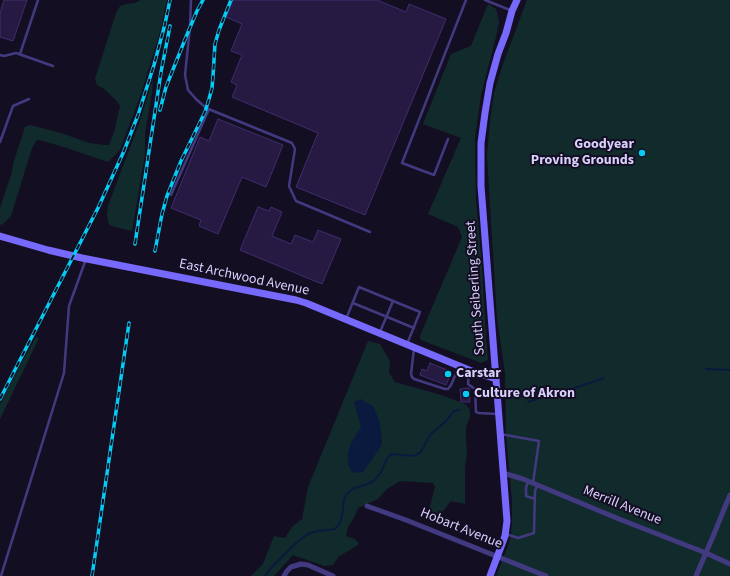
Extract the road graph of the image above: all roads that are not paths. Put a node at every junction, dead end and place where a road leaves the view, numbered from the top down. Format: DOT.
graph roads {
  1 [pos="38,0"];
  2 [pos="192,0"];
  3 [pos="466,0"];
  4 [pos="485,0"];
  5 [pos="515,1"];
  6 [pos="512,11"];
  7 [pos="20,54"];
  8 [pos="0,55"];
  9 [pos="53,66"];
  10 [pos="29,100"];
  11 [pos="209,109"];
  12 [pos="448,139"];
  13 [pos="0,142"];
  14 [pos="171,196"];
  15 [pos="370,232"];
  16 [pos="0,236"];
  17 [pos="86,259"];
  18 [pos="393,301"];
  19 [pos="353,303"];
  20 [pos="386,316"];
  21 [pos="346,319"];
  22 [pos="414,328"];
  23 [pos="379,333"];
  24 [pos="410,346"];
  25 [pos="459,366"];
  26 [pos="469,370"];
  27 [pos="496,379"];
  28 [pos="499,414"];
  29 [pos="500,434"];
  30 [pos="504,473"];
  31 [pos="533,483"];
  32 [pos="730,495"];
  33 [pos="535,499"];
  34 [pos="367,506"];
  35 [pos="506,534"];
  36 [pos="706,553"];
  37 [pos="498,556"];
  38 [pos="730,564"];
  39 [pos="1,576"];
  40 [pos="284,576"];
  41 [pos="333,576"];
  42 [pos="490,576"];
  43 [pos="546,576"];
  44 [pos="696,576"];
  1 -- 7 [label="lane"];
  2 -- 11 [label="lane"];
  3 -- 12 [label="lane"];
  4 -- 6 [label="lane"];
  5 -- 6 [label="main road, South Seiberling Street"];
  6 -- 27 [label="main road, South Seiberling Street"];
  7 -- 8 [label="lane"];
  7 -- 9 [label="lane"];
  10 -- 13 [label="lane"];
  11 -- 14 [label="lane"];
  11 -- 15 [label="lane"];
  16 -- 17 [label="main road, East Archwood Avenue"];
  17 -- 21 [label="main road, East Archwood Avenue"];
  17 -- 39 [label="lane"];
  18 -- 19 [label="lane"];
  18 -- 20 [label="lane"];
  18 -- 22 [label="lane"];
  19 -- 20 [label="lane"];
  19 -- 21 [label="lane"];
  20 -- 22 [label="lane"];
  20 -- 23 [label="lane"];
  21 -- 23 [label="main road, East Archwood Avenue"];
  22 -- 24 [label="lane"];
  23 -- 24 [label="main road, East Archwood Avenue"];
  24 -- 25 [label="main road, East Archwood Avenue"];
  24 -- 25 [label="lane"];
  25 -- 26 [label="main road, East Archwood Avenue"];
  26 -- 27 [label="main road, East Archwood Avenue"];
  26 -- 28 [label="lane"];
  27 -- 28 [label="main road, South Seiberling Street"];
  28 -- 29 [label="main road, South Seiberling Street"];
  29 -- 30 [label="main road, South Seiberling Street"];
  29 -- 31 [label="lane"];
  30 -- 31 [label="street, Merrill Avenue"];
  30 -- 35 [label="main road, South Seiberling Street"];
  31 -- 33 [label="lane"];
  31 -- 33 [label="lane"];
  31 -- 36 [label="street, Merrill Avenue"];
  32 -- 36 [label="street"];
  33 -- 35 [label="lane"];
  34 -- 37 [label="street, Hobart Avenue"];
  35 -- 37 [label="main road, South Seiberling Street"];
  36 -- 38 [label="street, Merrill Avenue"];
  36 -- 44 [label="street"];
  37 -- 42 [label="main road, South Seiberling Street"];
  37 -- 43 [label="street, Hobart Avenue"];
  40 -- 41 [label="street"];
}
